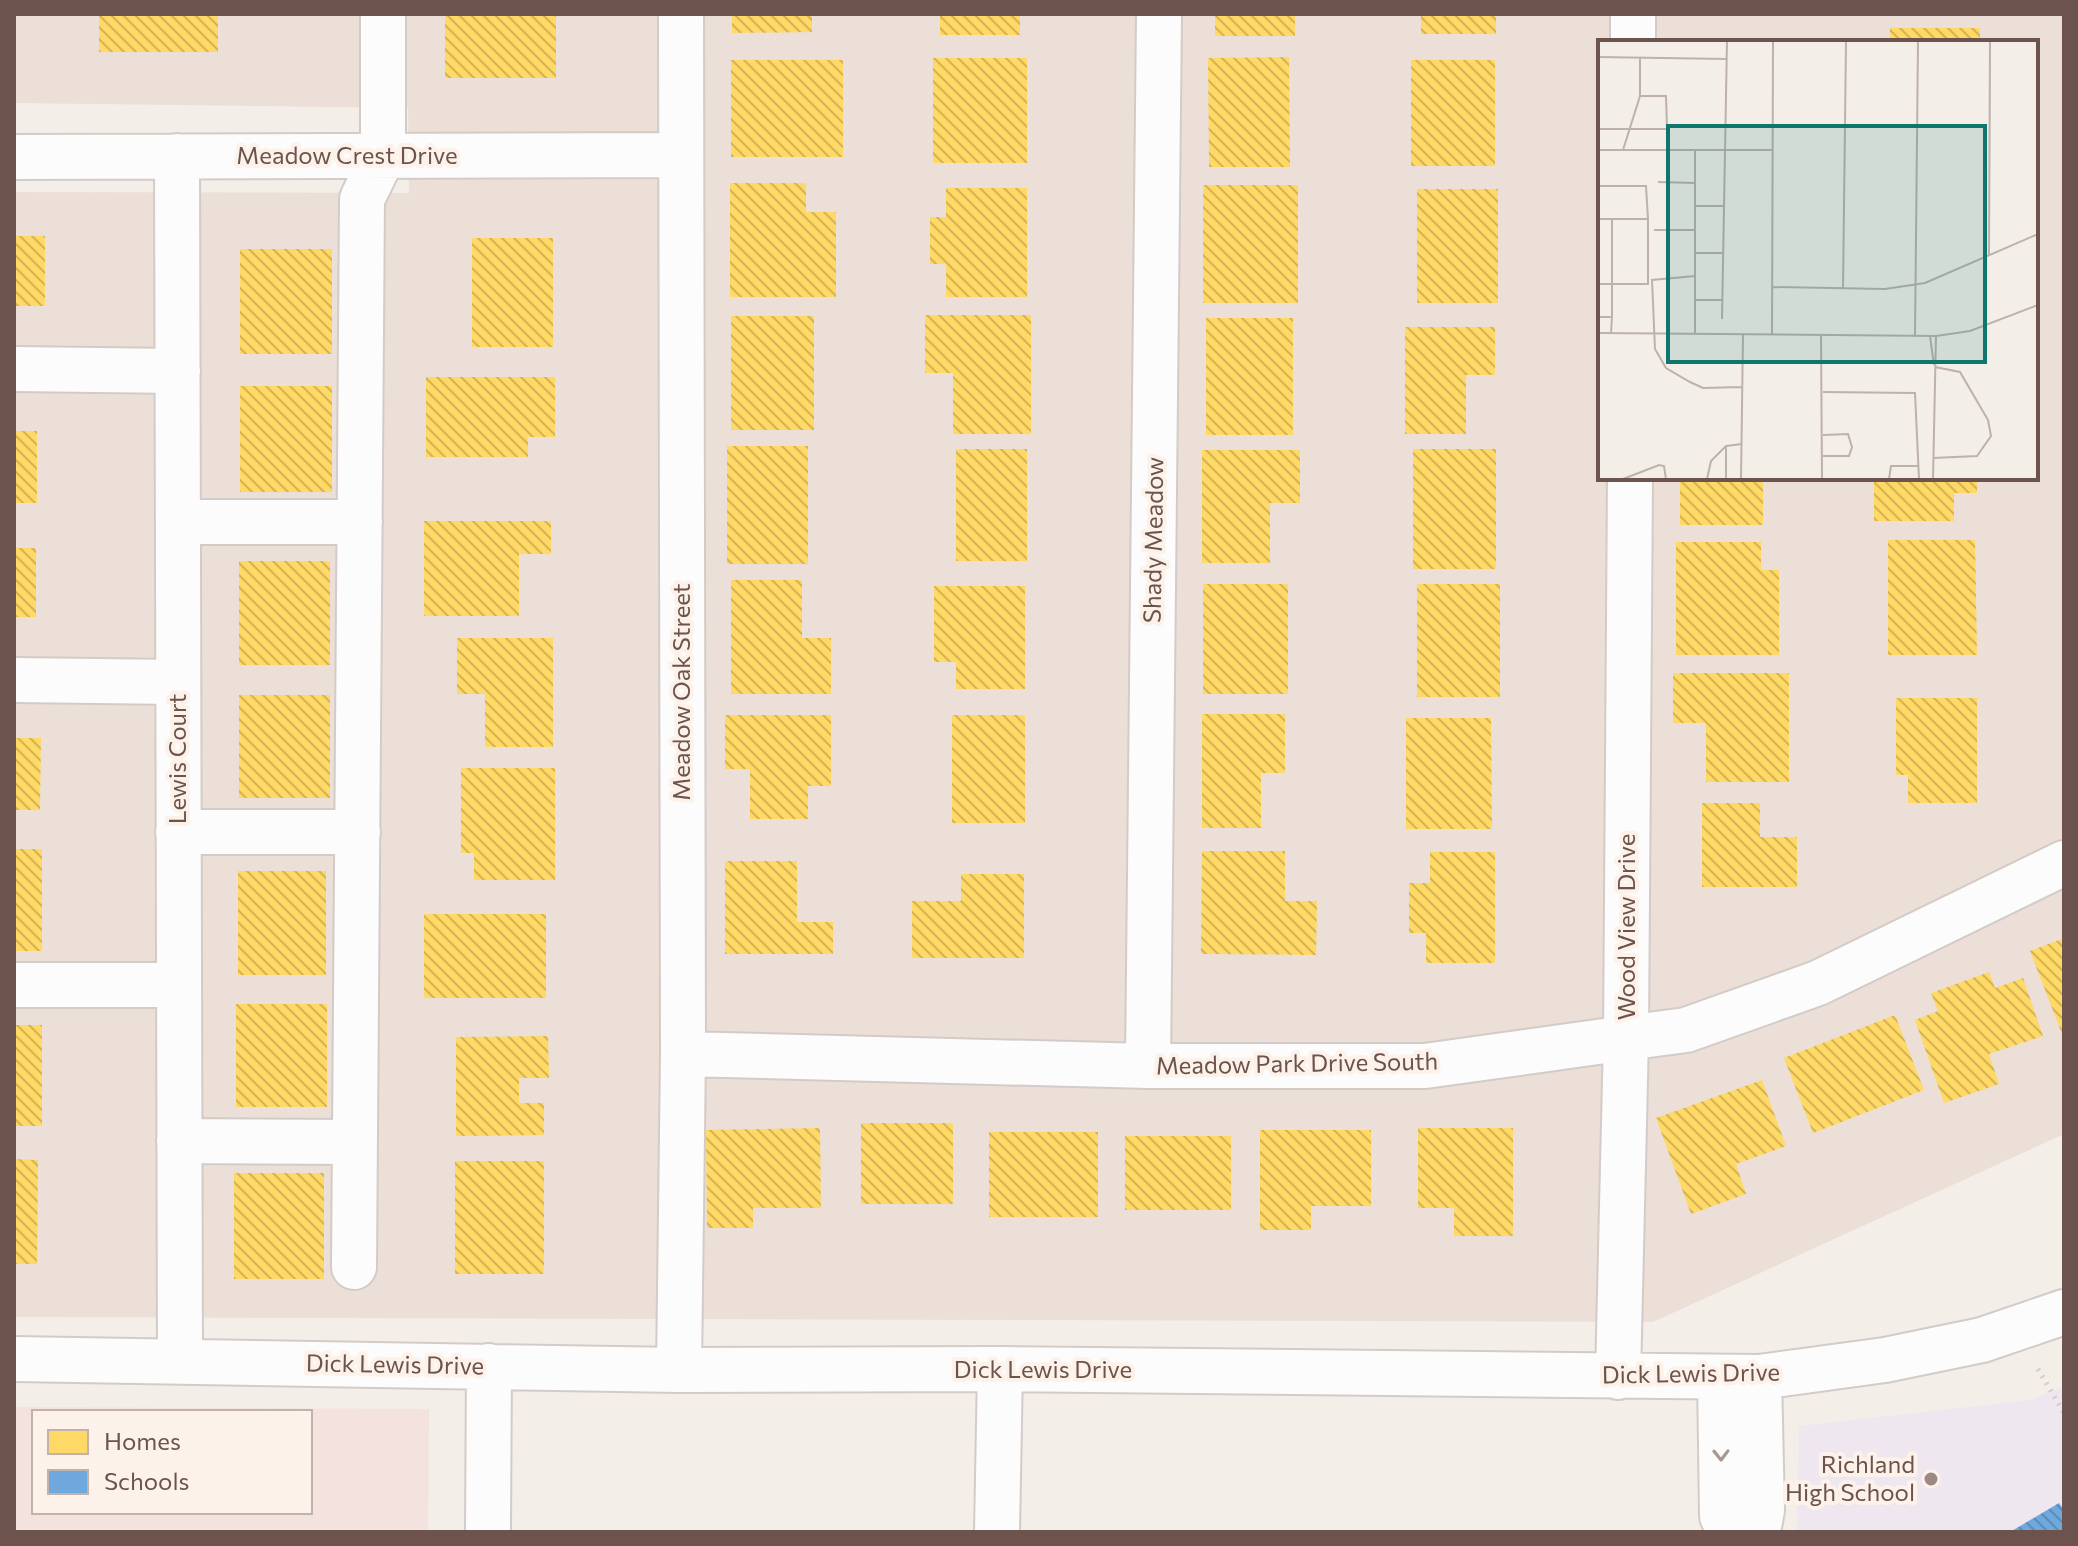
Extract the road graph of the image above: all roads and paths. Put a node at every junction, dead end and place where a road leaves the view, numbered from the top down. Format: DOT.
graph roads {
  1 [pos="383,14"];
  2 [pos="681,14"];
  3 [pos="1159,14"];
  4 [pos="1633,14"];
  5 [pos="1633,40"];
  6 [pos="679,155"];
  7 [pos="177,156"];
  8 [pos="383,156"];
  9 [pos="14,157"];
  10 [pos="14,369"];
  11 [pos="178,371"];
  12 [pos="1630,480"];
  13 [pos="178,522"];
  14 [pos="360,522"];
  15 [pos="14,680"];
  16 [pos="178,682"];
  17 [pos="178,832"];
  18 [pos="358,832"];
  19 [pos="2064,863"];
  20 [pos="14,985"];
  21 [pos="178,985"];
  22 [pos="1626,1038"];
  23 [pos="683,1054"];
  24 [pos="1148,1066"];
  25 [pos="179,1141"];
  26 [pos="355,1142"];
  27 [pos="354,1267"];
  28 [pos="2064,1312"];
  29 [pos="14,1359"];
  30 [pos="180,1361"];
  31 [pos="489,1366"];
  32 [pos="1000,1369"];
  33 [pos="2038,1369"];
  34 [pos="679,1370"];
  35 [pos="1618,1377"];
  36 [pos="1740,1377"];
  37 [pos="2064,1413"];
  38 [pos="488,1532"];
  39 [pos="997,1532"];
  40 [pos="1729,1532"];
  41 [pos="1758,1532"];
  1 -- 8 [label="street"];
  2 -- 6 [label="street, Meadow Oak Street"];
  3 -- 24 [label="street, Shady Meadow"];
  4 -- 5 [label="street"];
  6 -- 8 [label="street, Meadow Crest Drive"];
  6 -- 23 [label="street, Meadow Oak Street"];
  7 -- 8 [label="street, Meadow Crest Drive"];
  7 -- 9 [label="street, Meadow Crest Drive"];
  7 -- 11 [label="street, Lewis Court"];
  8 -- 14 [label="street"];
  10 -- 11 [label="street"];
  11 -- 13 [label="street, Lewis Court"];
  12 -- 22 [label="street, Wood View Drive"];
  13 -- 14 [label="street"];
  13 -- 16 [label="street, Lewis Court"];
  14 -- 18 [label="street"];
  15 -- 16 [label="street"];
  16 -- 17 [label="street, Lewis Court"];
  17 -- 18 [label="street"];
  17 -- 21 [label="street, Lewis Court"];
  18 -- 26 [label="street"];
  19 -- 22 [label="street, Meadow Park Drive South"];
  20 -- 21 [label="street"];
  21 -- 25 [label="street, Lewis Court"];
  22 -- 24 [label="street, Meadow Park Drive South"];
  22 -- 35 [label="street, Wood View Drive"];
  23 -- 24 [label="street, Meadow Park Drive South"];
  23 -- 34 [label="street, Meadow Oak Street"];
  25 -- 26 [label="street"];
  25 -- 30 [label="street, Lewis Court"];
  26 -- 27 [label="street"];
  28 -- 36 [label="street, Dick Lewis Drive"];
  29 -- 30 [label="street, Dick Lewis Drive"];
  30 -- 31 [label="street, Dick Lewis Drive"];
  31 -- 34 [label="street, Dick Lewis Drive"];
  31 -- 38 [label="street"];
  32 -- 34 [label="street, Dick Lewis Drive"];
  32 -- 35 [label="street, Dick Lewis Drive"];
  32 -- 39 [label="street"];
  33 -- 37 [label="path"];
  35 -- 36 [label="street, Dick Lewis Drive"];
  36 -- 40 [label="street, one-way"];
  36 -- 41 [label="street"];
}
